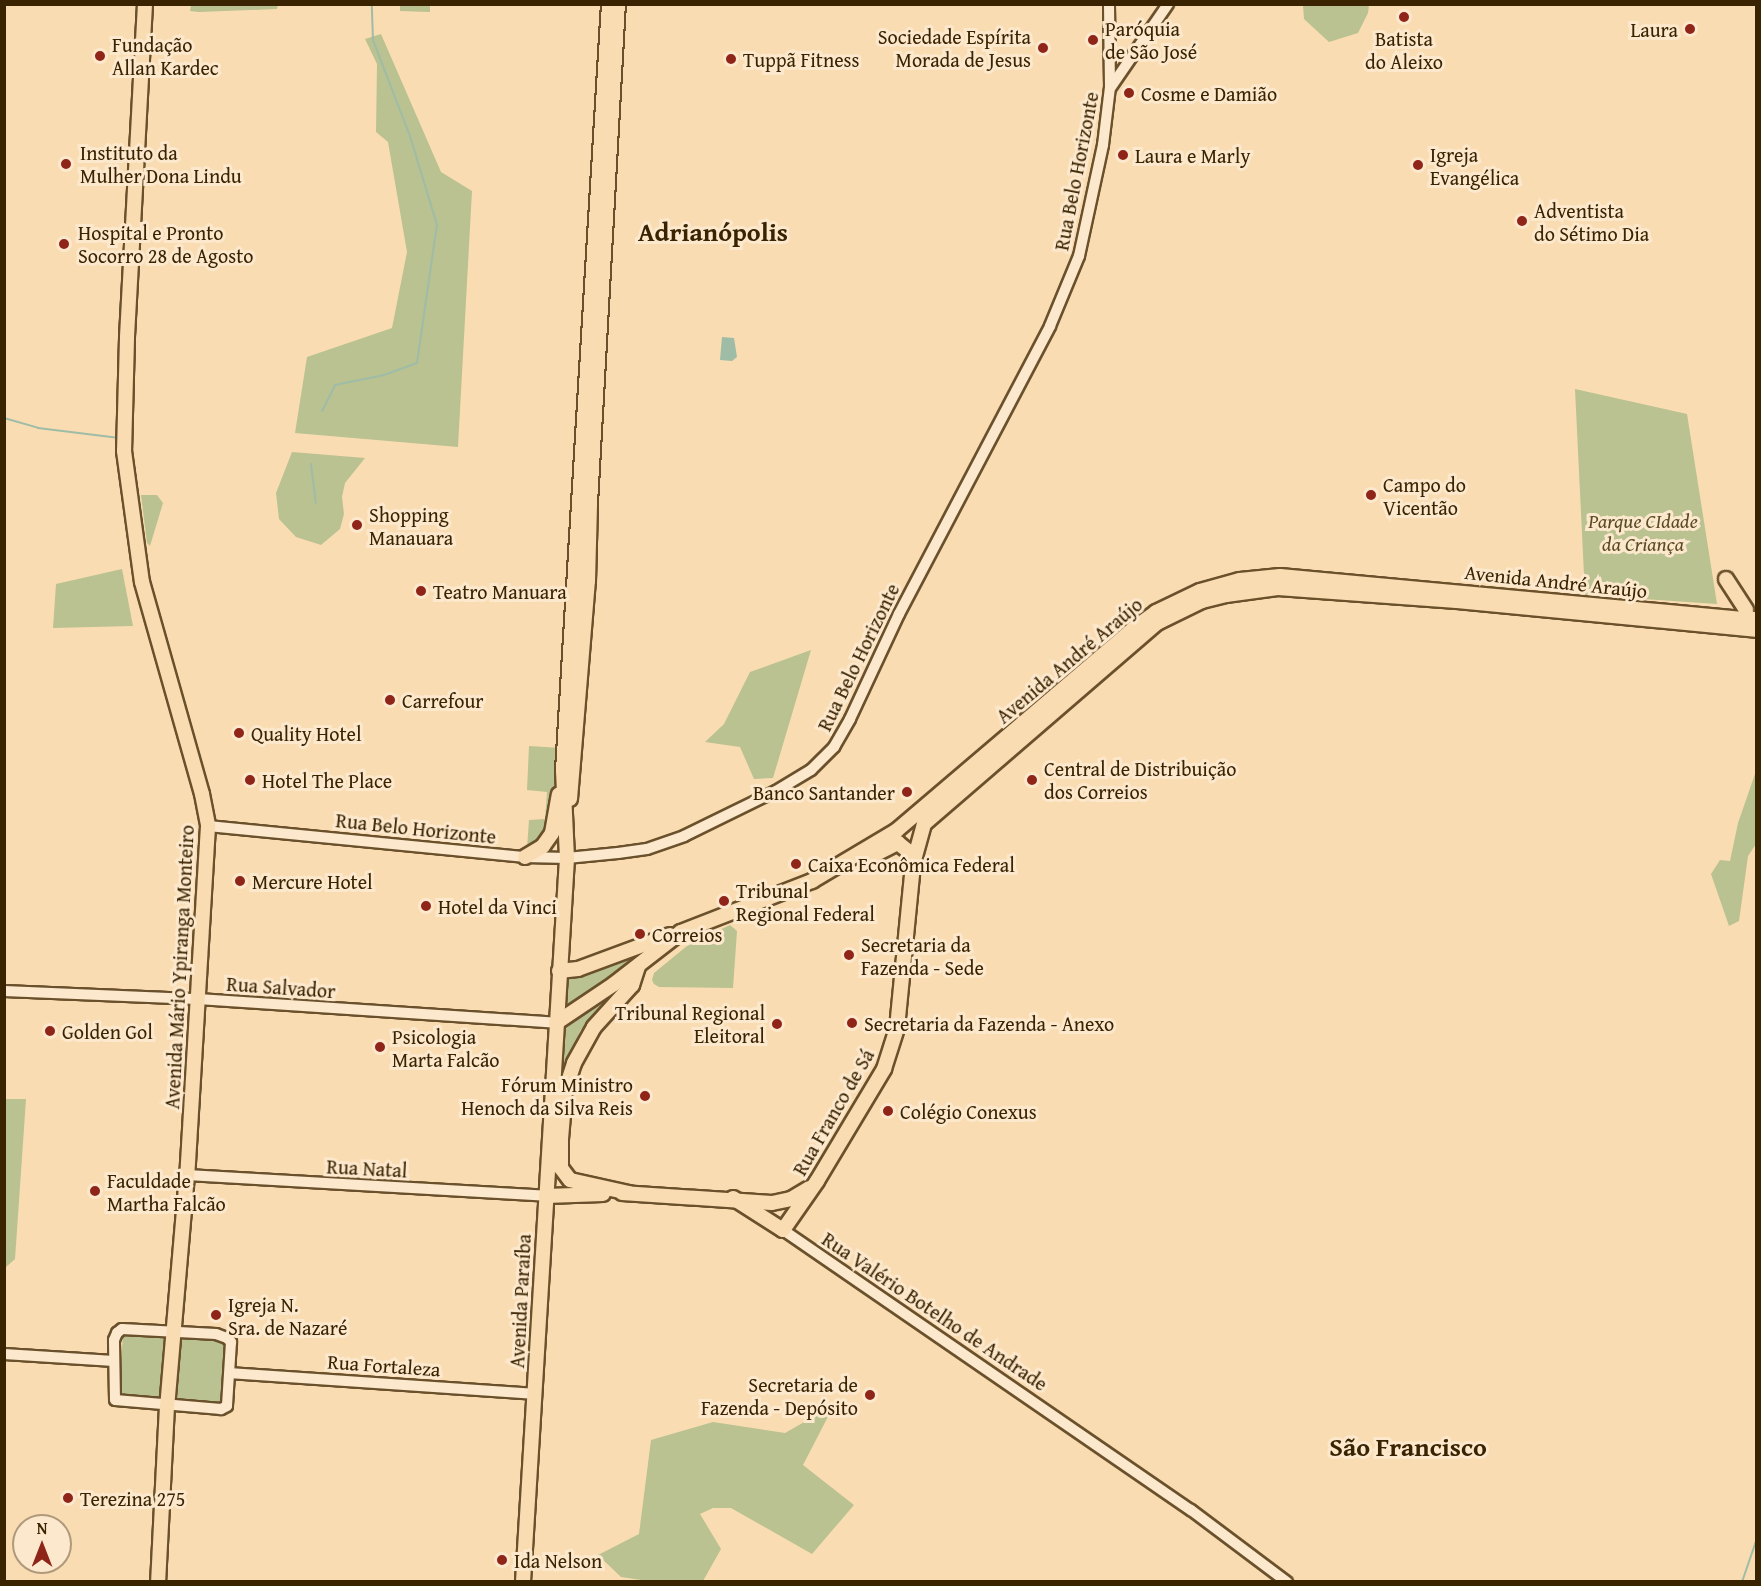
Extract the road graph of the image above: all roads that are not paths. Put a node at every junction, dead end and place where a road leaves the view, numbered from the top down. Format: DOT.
graph roads {
  1 [pos="145,4"];
  2 [pos="609,4"];
  3 [pos="618,4"];
  4 [pos="1109,4"];
  5 [pos="1168,4"];
  6 [pos="1110,87"];
  7 [pos="1726,579"];
  8 [pos="1731,600"];
  9 [pos="1723,618"];
  10 [pos="1748,618"];
  11 [pos="1756,630"];
  12 [pos="1756,640"];
  13 [pos="563,771"];
  14 [pos="929,817"];
  15 [pos="567,819"];
  16 [pos="207,826"];
  17 [pos="525,857"];
  18 [pos="567,858"];
  19 [pos="913,864"];
  20 [pos="823,876"];
  21 [pos="681,932"];
  22 [pos="638,966"];
  23 [pos="559,971"];
  24 [pos="4,991"];
  25 [pos="198,999"];
  26 [pos="556,1023"];
  27 [pos="187,1175"];
  28 [pos="817,1181"];
  29 [pos="629,1193"];
  30 [pos="546,1196"];
  31 [pos="733,1198"];
  32 [pos="783,1230"];
  33 [pos="175,1332"];
  34 [pos="4,1354"];
  35 [pos="114,1361"];
  36 [pos="230,1373"];
  37 [pos="535,1394"];
  38 [pos="167,1406"];
  39 [pos="158,1581"];
  40 [pos="523,1581"];
  41 [pos="1287,1581"];
  1 -- 16 [label="main road, Avenida Mário Ypiranga Monteiro"];
  2 -- 13 [label="main road"];
  3 -- 15 [label="main road"];
  4 -- 6 [label="street, Rua Belo Horizonte"];
  5 -- 6 [label="street"];
  6 -- 18 [label="street, Rua Belo Horizonte"];
  7 -- 10 [label="main road"];
  8 -- 9 [label="main road"];
  9 -- 10 [label="main road, Avenida André Araújo"];
  9 -- 20 [label="main road, Avenida André Araújo"];
  10 -- 11 [label="main road, Avenida André Araújo"];
  10 -- 12 [label="main road"];
  10 -- 14 [label="main road, Avenida André Araújo"];
  13 -- 15 [label="main road"];
  13 -- 17 [label="main road"];
  14 -- 19 [label="main road, Rua Franco de Sá"];
  15 -- 18 [label="main road, Avenida Paraíba"];
  16 -- 17 [label="street, Rua Belo Horizonte"];
  16 -- 25 [label="main road, Avenida Mário Ypiranga Monteiro"];
  17 -- 18 [label="street, Rua Belo Horizonte"];
  18 -- 23 [label="main road, Avenida Paraíba"];
  19 -- 20 [label="main road"];
  19 -- 28 [label="main road, Rua Franco de Sá"];
  20 -- 21 [label="main road, Avenida André Araújo"];
  21 -- 22 [label="main road, Avenida André Araújo"];
  21 -- 23 [label="main road"];
  22 -- 26 [label="main road, Avenida André Araújo"];
  22 -- 29 [label="main road"];
  23 -- 26 [label="main road, Avenida Paraíba"];
  24 -- 25 [label="street, Rua Salvador"];
  25 -- 26 [label="street, Rua Salvador"];
  25 -- 27 [label="main road, Avenida Mário Ypiranga Monteiro"];
  26 -- 30 [label="main road, Avenida Paraíba"];
  27 -- 30 [label="street, Rua Natal"];
  27 -- 33 [label="main road, Avenida Mário Ypiranga Monteiro"];
  28 -- 31 [label="main road"];
  28 -- 32 [label="main road, Rua Franco de Sá"];
  29 -- 30 [label="main road, Rua Valério Botelho de Andrade"];
  29 -- 31 [label="main road, Rua Valério Botelho de Andrade"];
  30 -- 37 [label="main road, Avenida Paraíba"];
  31 -- 32 [label="main road, Rua Valério Botelho de Andrade"];
  32 -- 41 [label="street, Rua Valério Botelho de Andrade"];
  33 -- 35 [label="street"];
  33 -- 36 [label="street"];
  33 -- 38 [label="main road, Avenida Mário Ypiranga Monteiro"];
  34 -- 35 [label="street"];
  35 -- 38 [label="street"];
  36 -- 37 [label="street, Rua Fortaleza"];
  36 -- 38 [label="street"];
  37 -- 40 [label="main road, Avenida Paraíba"];
  38 -- 39 [label="main road, Avenida Mário Ypiranga Monteiro"];
}
